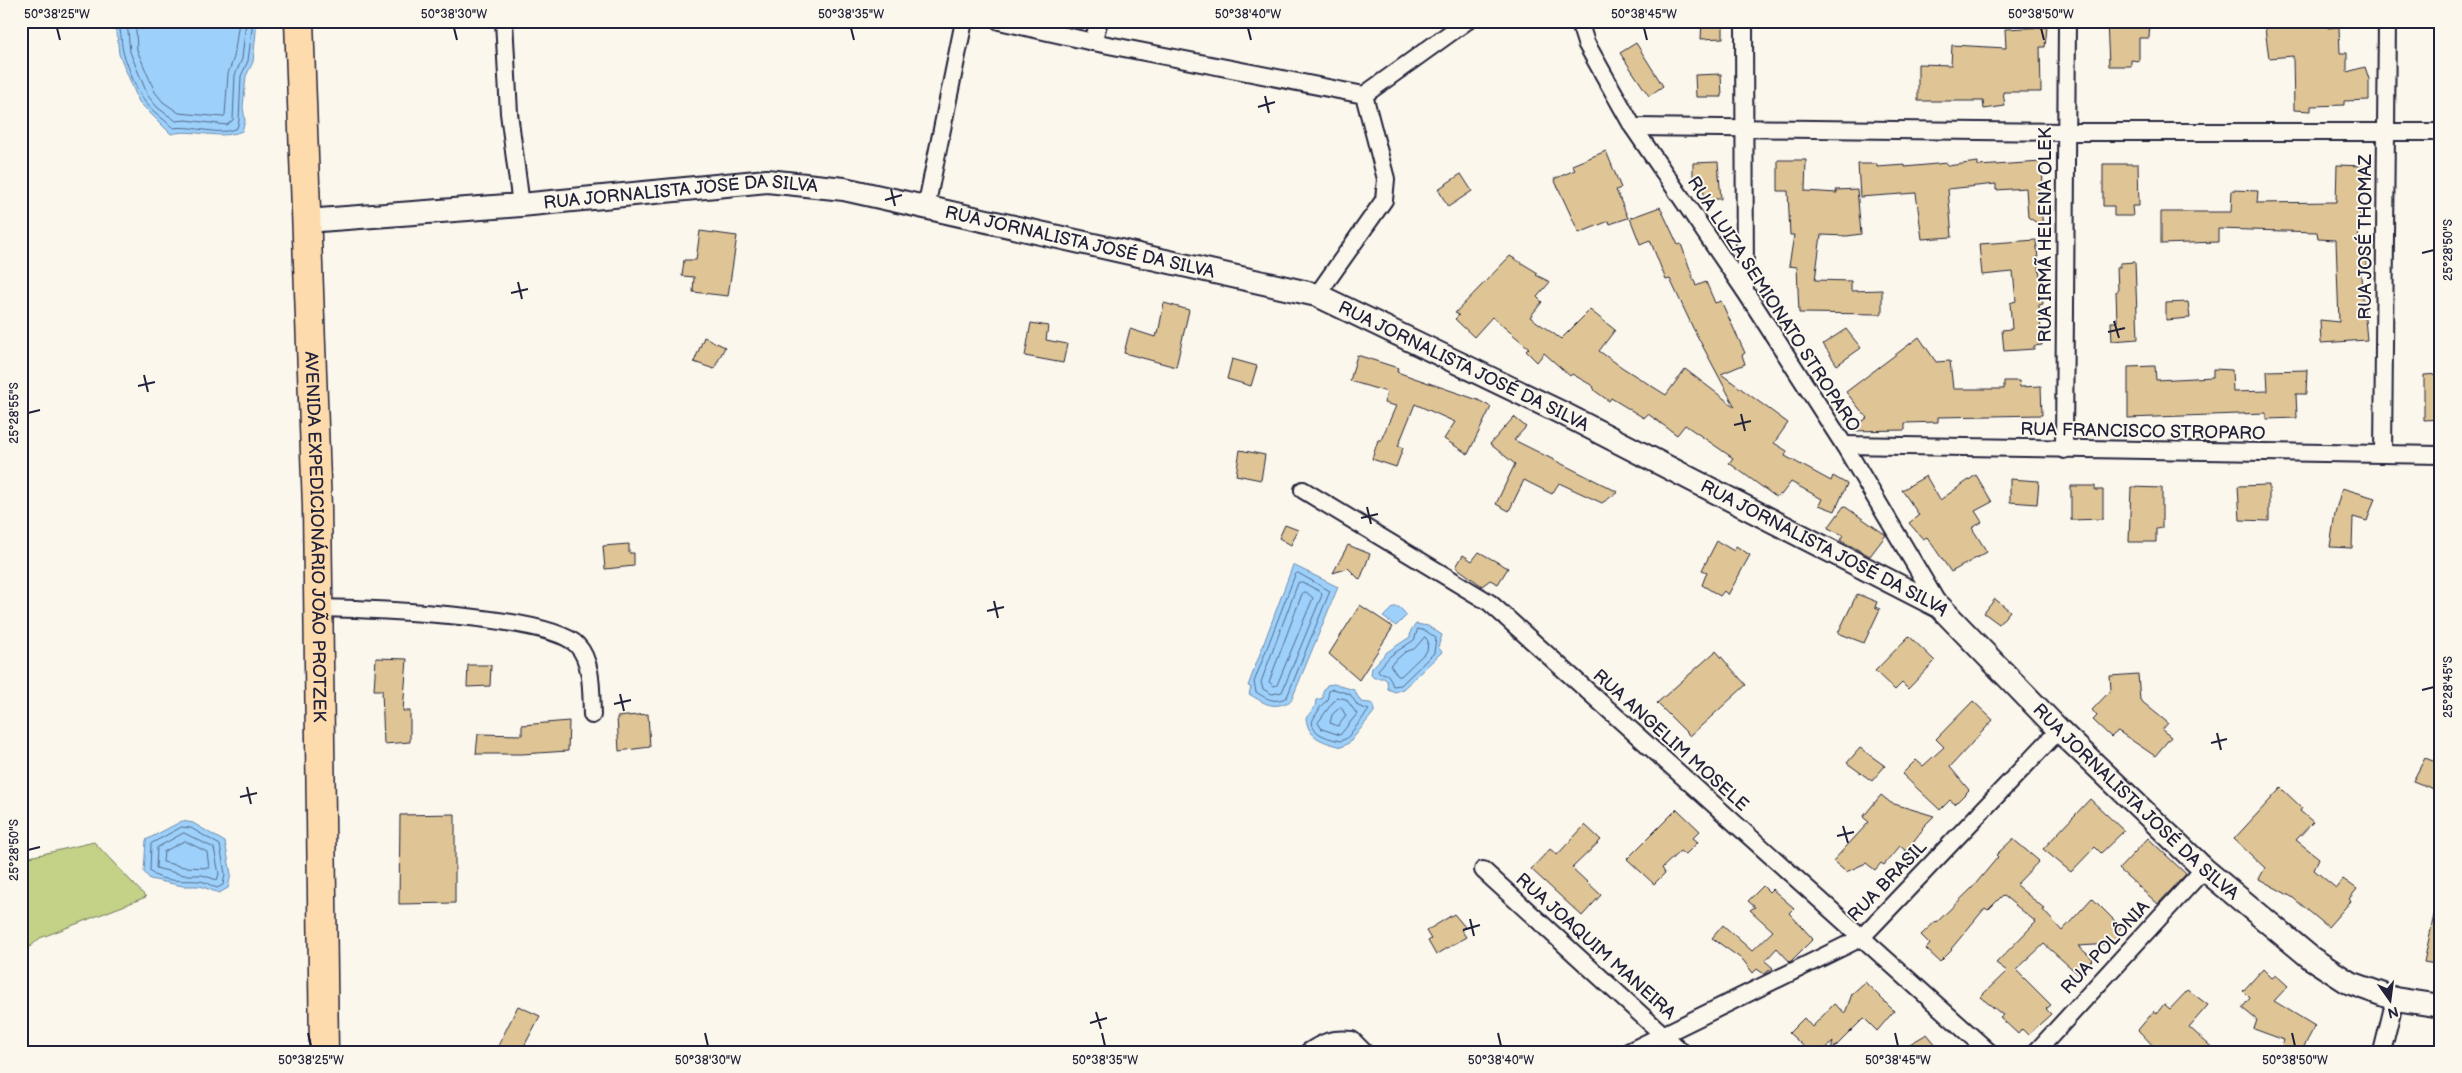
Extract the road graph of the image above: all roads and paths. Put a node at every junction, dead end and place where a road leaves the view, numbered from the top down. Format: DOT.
graph roads {
  1 [pos="299,21"];
  2 [pos="504,21"];
  3 [pos="964,21"];
  4 [pos="999,21"];
  5 [pos="1099,21"];
  6 [pos="1467,21"];
  7 [pos="1579,21"];
  8 [pos="1744,21"];
  9 [pos="2067,21"];
  10 [pos="2387,21"];
  11 [pos="1093,42"];
  12 [pos="1364,94"];
  13 [pos="1632,127"];
  14 [pos="1745,128"];
  15 [pos="2386,131"];
  16 [pos="2066,132"];
  17 [pos="2441,132"];
  18 [pos="521,205"];
  19 [pos="926,208"];
  20 [pos="306,221"];
  21 [pos="1746,291"];
  22 [pos="1316,295"];
  23 [pos="1844,445"];
  24 [pos="2064,450"];
  25 [pos="2383,454"];
  26 [pos="2441,455"];
  27 [pos="1303,490"];
  28 [pos="1940,607"];
  29 [pos="319,608"];
  30 [pos="592,714"];
  31 [pos="2060,730"];
  32 [pos="2204,869"];
  33 [pos="1483,870"];
  34 [pos="1862,938"];
  35 [pos="2395,999"];
  36 [pos="2441,1006"];
  37 [pos="1664,1034"];
  38 [pos="324,1052"];
  39 [pos="1308,1052"];
  40 [pos="1364,1052"];
  41 [pos="1628,1052"];
  42 [pos="1682,1052"];
  43 [pos="1989,1052"];
  44 [pos="2036,1052"];
  45 [pos="2382,1052"];
  1 -- 20 [label="highway, AVENIDA EXPEDICIONÁRIO JOÃO PROTZEK"];
  2 -- 18 [label="street"];
  3 -- 19 [label="street"];
  4 -- 11 [label="street"];
  5 -- 11 [label="street"];
  6 -- 12 [label="street"];
  7 -- 13 [label="street, RUA LUIZA SEMIONATO STROPARO"];
  8 -- 14 [label="street"];
  9 -- 16 [label="street, RUA IRMÃ HELENA OLEK"];
  10 -- 15 [label="street, RUA JOSÉ THOMAZ"];
  11 -- 12 [label="street"];
  12 -- 22 [label="street"];
  13 -- 14 [label="street"];
  13 -- 21 [label="street, RUA LUIZA SEMIONATO STROPARO"];
  14 -- 16 [label="street"];
  14 -- 21 [label="street"];
  15 -- 16 [label="street"];
  15 -- 17 [label="street"];
  15 -- 25 [label="street, RUA JOSÉ THOMAZ"];
  16 -- 24 [label="street, RUA IRMÃ HELENA OLEK"];
  18 -- 19 [label="main road, RUA JORNALISTA JOSÉ DA SILVA"];
  18 -- 20 [label="main road, RUA JORNALISTA JOSÉ DA SILVA"];
  19 -- 22 [label="main road, RUA JORNALISTA JOSÉ DA SILVA"];
  20 -- 29 [label="highway, AVENIDA EXPEDICIONÁRIO JOÃO PROTZEK"];
  21 -- 23 [label="street, RUA LUIZA SEMIONATO STROPARO"];
  22 -- 28 [label="main road, RUA JORNALISTA JOSÉ DA SILVA"];
  23 -- 24 [label="street, RUA FRANCISCO STROPARO"];
  23 -- 28 [label="street, RUA LUIZA SEMIONATO STROPARO"];
  24 -- 25 [label="street, RUA FRANCISCO STROPARO"];
  25 -- 26 [label="street, RUA FRANCISCO STROPARO"];
  27 -- 34 [label="street, RUA ANGELIM MOSELE"];
  28 -- 31 [label="main road, RUA JORNALISTA JOSÉ DA SILVA"];
  29 -- 30 [label="street"];
  29 -- 38 [label="highway, AVENIDA EXPEDICIONÁRIO JOÃO PROTZEK"];
  31 -- 32 [label="main road, RUA JORNALISTA JOSÉ DA SILVA"];
  31 -- 34 [label="street, RUA BRASIL"];
  32 -- 35 [label="main road, RUA JORNALISTA JOSÉ DA SILVA"];
  32 -- 44 [label="street, RUA POLÔNIA"];
  33 -- 37 [label="street, RUA JOAQUIM MANEIRA"];
  34 -- 37 [label="street, RUA BRASIL"];
  34 -- 43 [label="street, RUA ANGELIM MOSELE"];
  35 -- 36 [label="main road, RUA JORNALISTA JOSÉ DA SILVA"];
  35 -- 45 [label="street"];
  37 -- 41 [label="street, RUA BRASIL"];
  37 -- 42 [label="street, RUA JOAQUIM MANEIRA"];
  39 -- 40 [label="street"];
}
